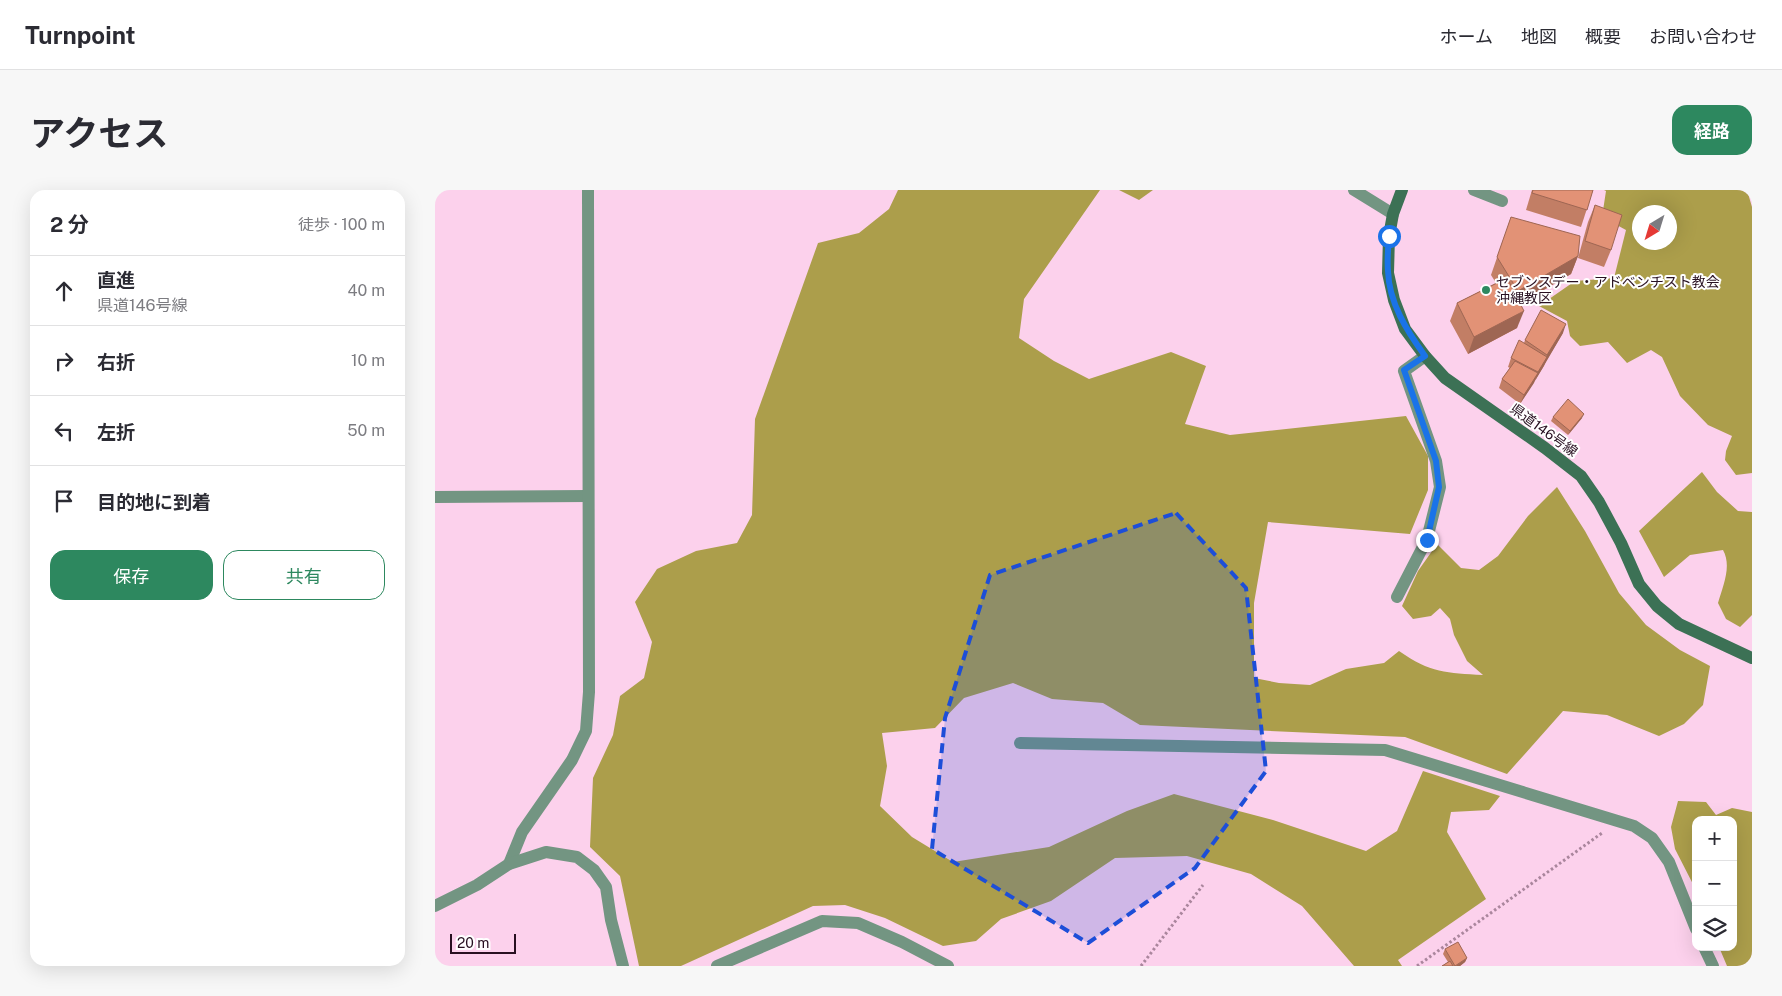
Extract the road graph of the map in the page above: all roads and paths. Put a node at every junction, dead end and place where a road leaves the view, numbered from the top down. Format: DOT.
graph roads {
  1 [pos="588,190"];
  2 [pos="1354,190"];
  3 [pos="1402,190"];
  4 [pos="1474,190"];
  5 [pos="1502,201"];
  6 [pos="1393,214"];
  7 [pos="1425,356"];
  8 [pos="588,496"];
  9 [pos="435,497"];
  10 [pos="1397,597"];
  11 [pos="1752,658"];
  12 [pos="1020,744"];
  13 [pos="1619,821"];
  14 [pos="509,864"];
  15 [pos="1203,885"];
  16 [pos="435,906"];
  17 [pos="1692,919"];
  18 [pos="1706,951"];
  19 [pos="623,966"];
  20 [pos="717,966"];
  21 [pos="948,966"];
  22 [pos="1141,966"];
  23 [pos="1417,966"];
  24 [pos="1713,966"];
  1 -- 8 [label="street"];
  2 -- 6 [label="street"];
  3 -- 6 [label="main road, 県道146号線"];
  4 -- 5 [label="street"];
  6 -- 7 [label="main road, 県道146号線"];
  7 -- 10 [label="street"];
  7 -- 11 [label="main road, 県道146号線"];
  8 -- 9 [label="street"];
  8 -- 14 [label="street"];
  12 -- 13 [label="street"];
  13 -- 17 [label="street"];
  13 -- 23 [label="path"];
  14 -- 16 [label="street"];
  14 -- 19 [label="street"];
  15 -- 22 [label="path"];
  18 -- 24 [label="street"];
  20 -- 21 [label="street"];
}
